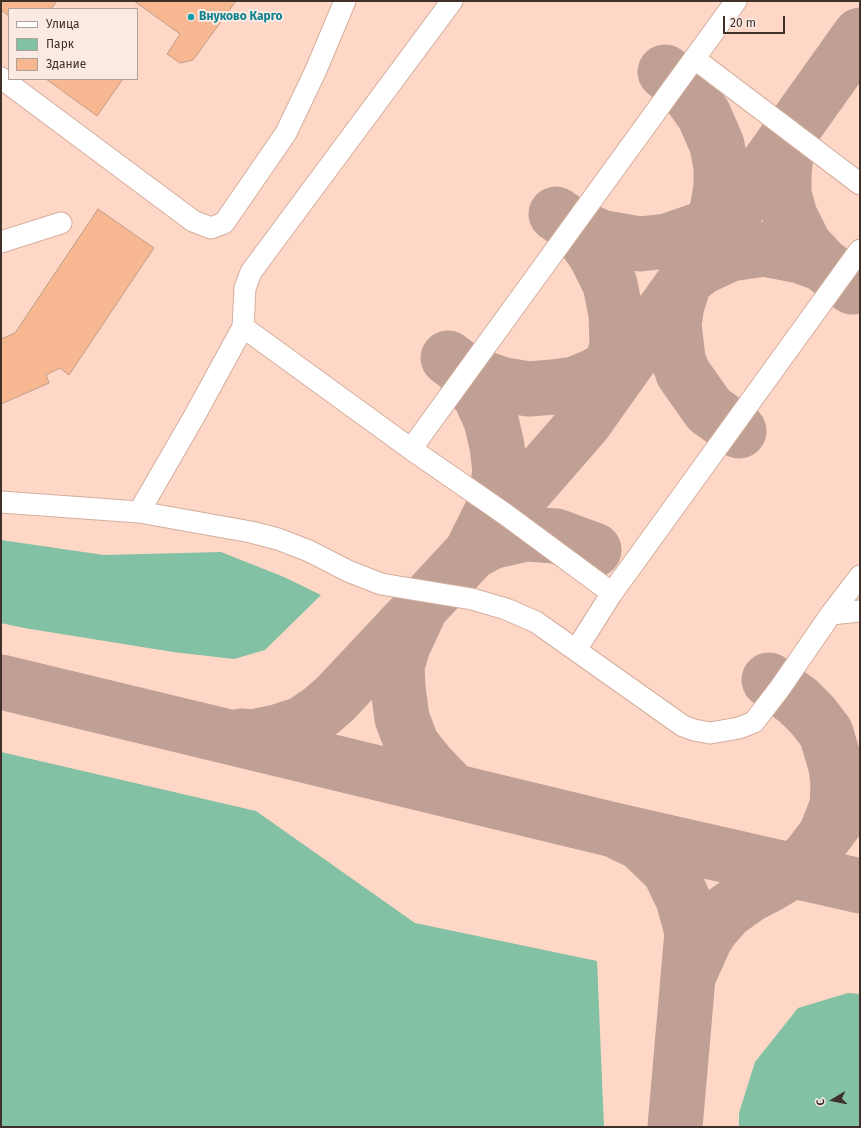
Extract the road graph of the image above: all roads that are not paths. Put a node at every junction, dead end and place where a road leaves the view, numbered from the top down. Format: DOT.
graph roads {
  1 [pos="344,1"];
  2 [pos="452,1"];
  3 [pos="736,1"];
  4 [pos="695,59"];
  5 [pos="1,78"];
  6 [pos="860,184"];
  7 [pos="61,223"];
  8 [pos="1,242"];
  9 [pos="860,250"];
  10 [pos="243,327"];
  11 [pos="411,449"];
  12 [pos="1,502"];
  13 [pos="139,512"];
  14 [pos="860,576"];
  15 [pos="612,593"];
  16 [pos="860,611"];
  17 [pos="831,614"];
  18 [pos="576,650"];
  1 -- 5 [label="lane"];
  2 -- 10 [label="lane"];
  3 -- 4 [label="lane"];
  4 -- 6 [label="lane"];
  4 -- 11 [label="lane"];
  7 -- 8 [label="lane"];
  9 -- 15 [label="lane"];
  10 -- 11 [label="lane"];
  10 -- 13 [label="lane"];
  11 -- 15 [label="lane"];
  12 -- 13 [label="lane"];
  13 -- 18 [label="lane"];
  14 -- 17 [label="lane"];
  15 -- 18 [label="lane"];
  16 -- 17 [label="lane"];
  17 -- 18 [label="lane"];
}
